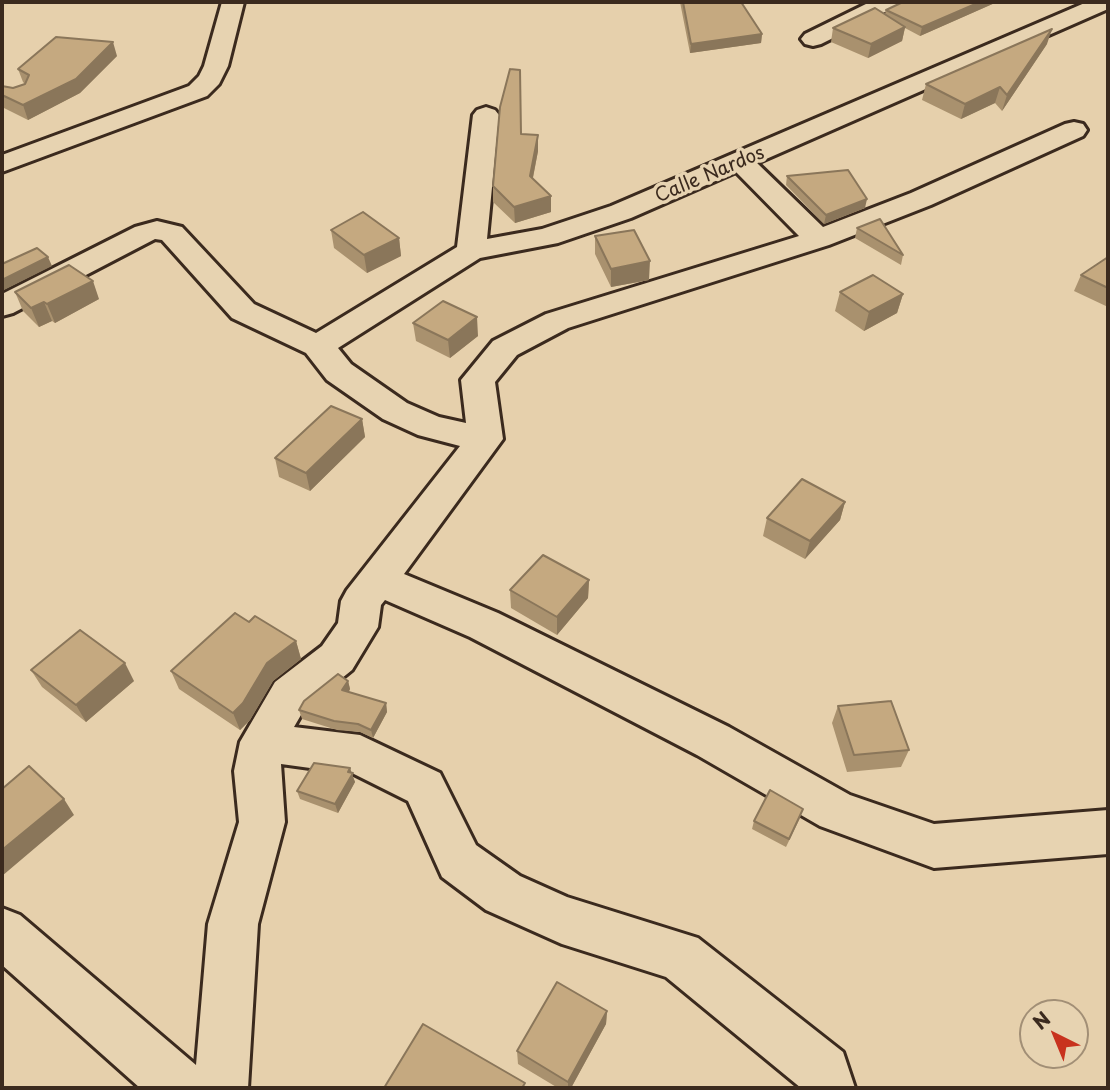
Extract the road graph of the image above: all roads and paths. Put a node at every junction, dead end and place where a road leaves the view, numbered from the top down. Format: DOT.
graph roads {
  1 [pos="233,2"];
  2 [pos="887,2"];
  3 [pos="1105,2"];
  4 [pos="813,39"];
  5 [pos="486,115"];
  6 [pos="1074,130"];
  7 [pos="741,162"];
  8 [pos="2,164"];
  9 [pos="819,239"];
  10 [pos="471,251"];
  11 [pos="2,306"];
  12 [pos="318,346"];
  13 [pos="485,439"];
  14 [pos="376,579"];
  15 [pos="262,741"];
  16 [pos="1108,832"];
  17 [pos="2,932"];
  18 [pos="181,1088"];
  19 [pos="221,1088"];
  20 [pos="828,1088"];
  1 -- 8 [label="street"];
  2 -- 4 [label="street"];
  3 -- 7 [label="street, Calle Nardos"];
  5 -- 10 [label="street"];
  6 -- 9 [label="street"];
  7 -- 9 [label="street"];
  7 -- 10 [label="street, Calle Nardos"];
  9 -- 13 [label="street"];
  10 -- 12 [label="street, Calle Nardos"];
  11 -- 12 [label="street"];
  12 -- 13 [label="street"];
  13 -- 14 [label="street"];
  14 -- 15 [label="street"];
  14 -- 16 [label="street"];
  15 -- 19 [label="street"];
  15 -- 20 [label="street"];
  17 -- 18 [label="street"];
}
